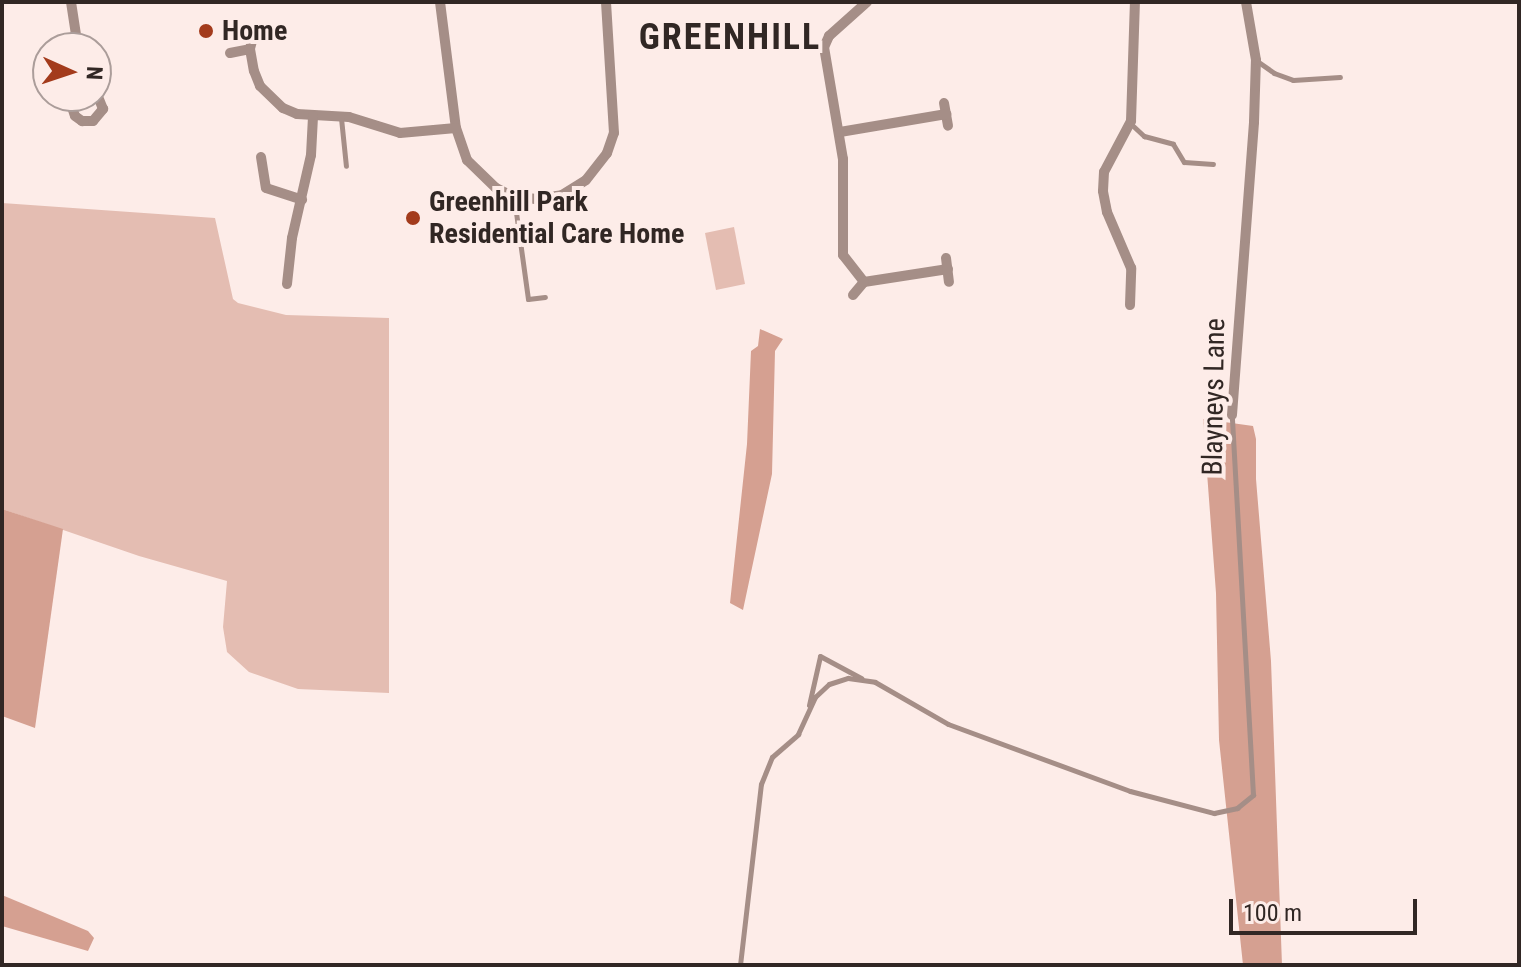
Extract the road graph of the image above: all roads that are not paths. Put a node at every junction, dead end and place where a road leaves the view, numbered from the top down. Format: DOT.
graph roads {
  1 [pos="71,2"];
  2 [pos="440,2"];
  3 [pos="606,2"];
  4 [pos="867,2"];
  5 [pos="1135,2"];
  6 [pos="1246,2"];
  7 [pos="255,30"];
  8 [pos="76,32"];
  9 [pos="250,49"];
  10 [pos="230,53"];
  11 [pos="1256,60"];
  12 [pos="1340,77"];
  13 [pos="74,112"];
  14 [pos="100,112"];
  15 [pos="313,116"];
  16 [pos="341,117"];
  17 [pos="1130,123"];
  18 [pos="948,126"];
  19 [pos="456,128"];
  20 [pos="840,132"];
  21 [pos="261,157"];
  22 [pos="1213,164"];
  23 [pos="346,166"];
  24 [pos="514,197"];
  25 [pos="302,200"];
  26 [pos="864,282"];
  27 [pos="949,282"];
  28 [pos="287,284"];
  29 [pos="853,295"];
  30 [pos="545,297"];
  31 [pos="1130,305"];
  32 [pos="1232,415"];
  33 [pos="866,681"];
  34 [pos="805,720"];
  35 [pos="740,965"];
  1 -- 8 [label="street"];
  2 -- 19 [label="street"];
  3 -- 24 [label="street"];
  4 -- 20 [label="street"];
  5 -- 17 [label="street"];
  6 -- 11 [label="street, Blayneys Lane"];
  7 -- 9 [label="street"];
  9 -- 10 [label="street"];
  9 -- 15 [label="street"];
  11 -- 12 [label="lane"];
  11 -- 32 [label="street, Blayneys Lane"];
  13 -- 14 [label="street"];
  15 -- 16 [label="street"];
  15 -- 25 [label="street"];
  16 -- 19 [label="street"];
  16 -- 23 [label="lane"];
  17 -- 22 [label="lane"];
  17 -- 31 [label="street"];
  18 -- 20 [label="street"];
  19 -- 24 [label="street"];
  20 -- 26 [label="street"];
  21 -- 25 [label="street"];
  24 -- 30 [label="lane"];
  25 -- 28 [label="street"];
  26 -- 27 [label="street"];
  26 -- 29 [label="street"];
  32 -- 33 [label="lane, Blayneys Lane"];
  33 -- 34 [label="lane"];
  33 -- 34 [label="lane"];
  34 -- 35 [label="lane"];
}
